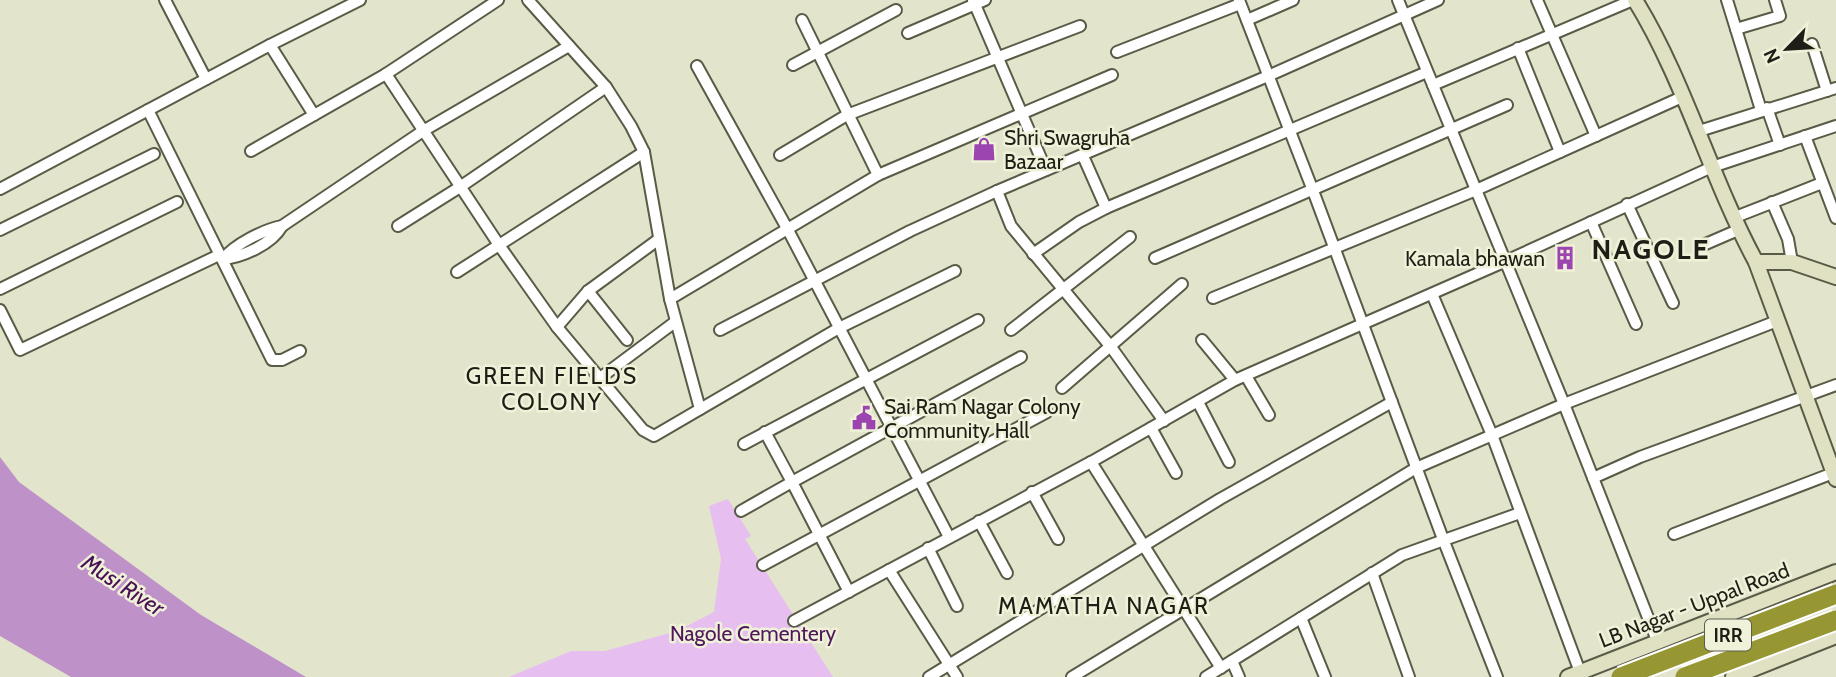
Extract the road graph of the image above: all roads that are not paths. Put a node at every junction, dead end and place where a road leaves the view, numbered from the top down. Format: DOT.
graph roads {
  1 [pos="165,0"];
  2 [pos="360,0"];
  3 [pos="498,0"];
  4 [pos="528,0"];
  5 [pos="1293,0"];
  6 [pos="1398,0"];
  7 [pos="1438,0"];
  8 [pos="1537,0"];
  9 [pos="1634,0"];
  10 [pos="1727,0"];
  11 [pos="1775,0"];
  12 [pos="977,1"];
  13 [pos="1240,2"];
  14 [pos="896,10"];
  15 [pos="1404,15"];
  16 [pos="802,20"];
  17 [pos="1247,20"];
  18 [pos="1080,26"];
  19 [pos="1736,29"];
  20 [pos="908,33"];
  21 [pos="1551,35"];
  22 [pos="1812,44"];
  23 [pos="270,45"];
  24 [pos="569,46"];
  25 [pos="1518,48"];
  26 [pos="818,51"];
  27 [pos="1117,52"];
  28 [pos="997,58"];
  29 [pos="793,65"];
  30 [pos="697,66"];
  31 [pos="1427,72"];
  32 [pos="386,74"];
  33 [pos="1112,75"];
  34 [pos="1268,76"];
  35 [pos="206,79"];
  36 [pos="1433,85"];
  37 [pos="606,87"];
  38 [pos="1831,89"];
  39 [pos="1682,97"];
  40 [pos="1507,105"];
  41 [pos="1764,109"];
  42 [pos="148,110"];
  43 [pos="1021,113"];
  44 [pos="314,115"];
  45 [pos="847,115"];
  46 [pos="1836,126"];
  47 [pos="1452,129"];
  48 [pos="423,131"];
  49 [pos="1289,131"];
  50 [pos="1696,132"];
  51 [pos="1596,136"];
  52 [pos="1805,136"];
  53 [pos="1780,145"];
  54 [pos="251,151"];
  55 [pos="644,152"];
  56 [pos="1560,152"];
  57 [pos="154,154"];
  58 [pos="780,155"];
  59 [pos="1083,156"];
  60 [pos="1712,167"];
  61 [pos="1046,170"];
  62 [pos="878,176"];
  63 [pos="1822,183"];
  64 [pos="460,187"];
  65 [pos="1312,188"];
  66 [pos="0,189"];
  67 [pos="1476,190"];
  68 [pos="996,191"];
  69 [pos="177,202"];
  70 [pos="1772,202"];
  71 [pos="1628,204"];
  72 [pos="1106,208"];
  73 [pos="1836,219"];
  74 [pos="1591,222"];
  75 [pos="1736,224"];
  76 [pos="398,226"];
  77 [pos="0,230"];
  78 [pos="788,230"];
  79 [pos="1130,237"];
  80 [pos="659,239"];
  81 [pos="499,245"];
  82 [pos="1701,246"];
  83 [pos="1335,247"];
  84 [pos="1033,254"];
  85 [pos="221,257"];
  86 [pos="1155,258"];
  87 [pos="1506,261"];
  88 [pos="1756,262"];
  89 [pos="1792,262"];
  90 [pos="956,271"];
  91 [pos="457,272"];
  92 [pos="1836,277"];
  93 [pos="814,280"];
  94 [pos="1182,284"];
  95 [pos="0,289"];
  96 [pos="588,291"];
  97 [pos="1063,291"];
  98 [pos="1432,294"];
  99 [pos="1213,298"];
  100 [pos="670,299"];
  101 [pos="1673,303"];
  102 [pos="0,310"];
  103 [pos="978,320"];
  104 [pos="675,321"];
  105 [pos="1777,321"];
  106 [pos="1363,323"];
  107 [pos="1636,324"];
  108 [pos="557,327"];
  109 [pos="839,328"];
  110 [pos="720,330"];
  111 [pos="1011,330"];
  112 [pos="627,340"];
  113 [pos="1202,340"];
  114 [pos="1111,347"];
  115 [pos="300,351"];
  116 [pos="1021,357"];
  117 [pos="600,378"];
  118 [pos="1240,378"];
  119 [pos="866,379"];
  120 [pos="1836,385"];
  121 [pos="1062,388"];
  122 [pos="1805,398"];
  123 [pos="1198,402"];
  124 [pos="1392,402"];
  125 [pos="1564,404"];
  126 [pos="700,409"];
  127 [pos="1047,412"];
  128 [pos="1269,415"];
  129 [pos="1164,421"];
  130 [pos="1152,428"];
  131 [pos="892,429"];
  132 [pos="765,432"];
  133 [pos="1492,435"];
  134 [pos="744,444"];
  135 [pos="1091,462"];
  136 [pos="1229,462"];
  137 [pos="1416,468"];
  138 [pos="1176,473"];
  139 [pos="1835,475"];
  140 [pos="1593,478"];
  141 [pos="920,481"];
  142 [pos="792,482"];
  143 [pos="1032,492"];
  144 [pos="741,511"];
  145 [pos="1520,513"];
  146 [pos="979,521"];
  147 [pos="818,534"];
  148 [pos="1674,534"];
  149 [pos="949,537"];
  150 [pos="1443,539"];
  151 [pos="1058,540"];
  152 [pos="1143,547"];
  153 [pos="928,548"];
  154 [pos="763,565"];
  155 [pos="890,570"];
  156 [pos="1836,572"];
  157 [pos="1007,573"];
  158 [pos="1372,573"];
  159 [pos="849,592"];
  160 [pos="1836,594"];
  161 [pos="957,606"];
  162 [pos="1183,609"];
  163 [pos="1731,614"];
  164 [pos="1301,618"];
  165 [pos="1836,620"];
  166 [pos="793,621"];
  167 [pos="1836,636"];
  168 [pos="1658,643"];
  169 [pos="1233,660"];
  170 [pos="949,664"];
  171 [pos="1221,668"];
  172 [pos="1754,668"];
  173 [pos="1574,675"];
  174 [pos="929,677"];
  175 [pos="957,677"];
  176 [pos="1072,677"];
  177 [pos="1206,677"];
  178 [pos="1239,677"];
  179 [pos="1325,677"];
  180 [pos="1409,677"];
  181 [pos="1497,677"];
  182 [pos="1620,677"];
  183 [pos="1685,677"];
  184 [pos="1733,677"];
  1 -- 35 [label="street"];
  2 -- 23 [label="street"];
  3 -- 32 [label="street"];
  4 -- 24 [label="street"];
  5 -- 17 [label="street"];
  6 -- 15 [label="street"];
  7 -- 15 [label="street"];
  8 -- 21 [label="street"];
  9 -- 21 [label="street"];
  9 -- 39 [label="street"];
  10 -- 19 [label="street"];
  11 -- 19 [label="street"];
  12 -- 20 [label="street"];
  12 -- 28 [label="street"];
  13 -- 17 [label="street"];
  13 -- 27 [label="street"];
  14 -- 26 [label="street"];
  15 -- 31 [label="street"];
  15 -- 34 [label="street"];
  16 -- 26 [label="street"];
  17 -- 34 [label="street"];
  18 -- 28 [label="street"];
  19 -- 41 [label="street"];
  21 -- 25 [label="street"];
  21 -- 51 [label="street"];
  22 -- 38 [label="street"];
  23 -- 35 [label="street"];
  23 -- 44 [label="street"];
  24 -- 37 [label="street"];
  24 -- 48 [label="street"];
  25 -- 36 [label="street"];
  25 -- 56 [label="street"];
  26 -- 29 [label="street"];
  26 -- 45 [label="street"];
  28 -- 43 [label="street"];
  28 -- 45 [label="street"];
  30 -- 78 [label="street"];
  31 -- 36 [label="street"];
  31 -- 49 [label="street"];
  32 -- 44 [label="street"];
  32 -- 48 [label="street"];
  33 -- 43 [label="street"];
  34 -- 49 [label="street"];
  34 -- 59 [label="street"];
  35 -- 42 [label="street"];
  36 -- 47 [label="street"];
  37 -- 55 [label="street"];
  37 -- 64 [label="street"];
  38 -- 41 [label="street"];
  39 -- 50 [label="street"];
  39 -- 51 [label="street"];
  40 -- 47 [label="street"];
  41 -- 50 [label="street"];
  41 -- 53 [label="street"];
  42 -- 66 [label="street"];
  42 -- 85 [label="street"];
  43 -- 61 [label="street"];
  43 -- 62 [label="street"];
  44 -- 54 [label="street"];
  45 -- 58 [label="street"];
  45 -- 62 [label="street"];
  46 -- 52 [label="street"];
  47 -- 65 [label="street"];
  47 -- 67 [label="street"];
  48 -- 64 [label="street"];
  48 -- 85 [label="street"];
  49 -- 65 [label="street"];
  49 -- 72 [label="street"];
  50 -- 60 [label="street"];
  51 -- 56 [label="street"];
  52 -- 53 [label="street"];
  52 -- 63 [label="street"];
  53 -- 60 [label="street"];
  55 -- 80 [label="street"];
  55 -- 81 [label="street"];
  56 -- 67 [label="street"];
  57 -- 77 [label="street"];
  59 -- 61 [label="street"];
  59 -- 72 [label="street"];
  60 -- 71 [label="street"];
  60 -- 75 [label="street"];
  61 -- 68 [label="street"];
  62 -- 78 [label="street"];
  63 -- 70 [label="street"];
  63 -- 73 [label="street"];
  64 -- 76 [label="street"];
  64 -- 81 [label="street"];
  65 -- 83 [label="street"];
  65 -- 86 [label="street"];
  67 -- 83 [label="street"];
  67 -- 87 [label="street"];
  68 -- 84 [label="street"];
  68 -- 93 [label="street"];
  69 -- 95 [label="street"];
  70 -- 75 [label="street"];
  70 -- 89 [label="street"];
  71 -- 74 [label="street"];
  71 -- 101 [label="street"];
  72 -- 84 [label="street"];
  74 -- 87 [label="street"];
  74 -- 107 [label="street"];
  75 -- 82 [label="street"];
  75 -- 88 [label="street"];
  78 -- 93 [label="street"];
  78 -- 100 [label="street"];
  79 -- 97 [label="street"];
  80 -- 96 [label="street"];
  80 -- 100 [label="street"];
  81 -- 91 [label="street"];
  81 -- 108 [label="street"];
  83 -- 99 [label="street"];
  83 -- 106 [label="street"];
  84 -- 97 [label="street"];
  85 -- 102 [label="street"];
  85 -- 115 [label="street"];
  87 -- 98 [label="street"];
  87 -- 125 [label="street"];
  88 -- 89 [label="street"];
  88 -- 105 [label="street"];
  89 -- 92 [label="street"];
  90 -- 109 [label="street"];
  93 -- 109 [label="street"];
  93 -- 110 [label="street"];
  94 -- 114 [label="street"];
  96 -- 108 [label="street"];
  96 -- 112 [label="street"];
  97 -- 111 [label="street"];
  97 -- 114 [label="street"];
  98 -- 106 [label="street"];
  98 -- 133 [label="street"];
  100 -- 104 [label="street"];
  103 -- 119 [label="street"];
  104 -- 117 [label="street"];
  104 -- 126 [label="street"];
  105 -- 122 [label="street"];
  105 -- 125 [label="street"];
  106 -- 118 [label="street"];
  106 -- 124 [label="street"];
  108 -- 117 [label="street"];
  109 -- 119 [label="street"];
  109 -- 126 [label="street"];
  113 -- 118 [label="street"];
  114 -- 121 [label="street"];
  114 -- 129 [label="street"];
  116 -- 131 [label="street"];
  117 -- 126 [label="street"];
  118 -- 123 [label="street"];
  118 -- 128 [label="street"];
  119 -- 131 [label="street"];
  119 -- 132 [label="street"];
  120 -- 122 [label="street"];
  122 -- 139 [label="street"];
  122 -- 140 [label="street"];
  123 -- 129 [label="street"];
  123 -- 136 [label="street"];
  124 -- 137 [label="street"];
  124 -- 152 [label="street"];
  125 -- 133 [label="street"];
  125 -- 140 [label="street"];
  127 -- 141 [label="street"];
  129 -- 130 [label="street"];
  130 -- 135 [label="street"];
  130 -- 138 [label="street"];
  131 -- 141 [label="street"];
  131 -- 142 [label="street"];
  132 -- 134 [label="street"];
  132 -- 142 [label="street"];
  133 -- 137 [label="street"];
  133 -- 145 [label="street"];
  135 -- 143 [label="street"];
  135 -- 152 [label="street"];
  137 -- 150 [label="street"];
  137 -- 162 [label="street"];
  139 -- 148 [label="street"];
  140 -- 168 [label="street"];
  141 -- 147 [label="street"];
  141 -- 149 [label="street"];
  142 -- 144 [label="street"];
  142 -- 147 [label="street"];
  143 -- 146 [label="street"];
  143 -- 151 [label="street"];
  145 -- 150 [label="street"];
  145 -- 173 [label="street"];
  146 -- 149 [label="street"];
  146 -- 157 [label="street"];
  147 -- 154 [label="street"];
  147 -- 159 [label="street"];
  149 -- 153 [label="street"];
  150 -- 158 [label="street"];
  150 -- 181 [label="street"];
  152 -- 162 [label="street"];
  152 -- 170 [label="street"];
  153 -- 155 [label="street"];
  153 -- 161 [label="street"];
  155 -- 159 [label="street"];
  155 -- 170 [label="street"];
  156 -- 163 [label="street, LB Nagar - Uppal Road"];
  158 -- 164 [label="street"];
  158 -- 180 [label="street"];
  159 -- 166 [label="street"];
  160 -- 182 [label="highway, IRR, bridge"];
  162 -- 171 [label="street"];
  162 -- 176 [label="street"];
  163 -- 168 [label="street, LB Nagar - Uppal Road"];
  163 -- 172 [label="street"];
  164 -- 169 [label="street"];
  164 -- 179 [label="street"];
  165 -- 183 [label="highway, IRR, bridge"];
  167 -- 172 [label="street"];
  168 -- 173 [label="street, LB Nagar - Uppal Road"];
  169 -- 171 [label="street"];
  169 -- 178 [label="street"];
  170 -- 174 [label="street"];
  170 -- 175 [label="street"];
  171 -- 177 [label="street"];
  172 -- 184 [label="street"];
}
